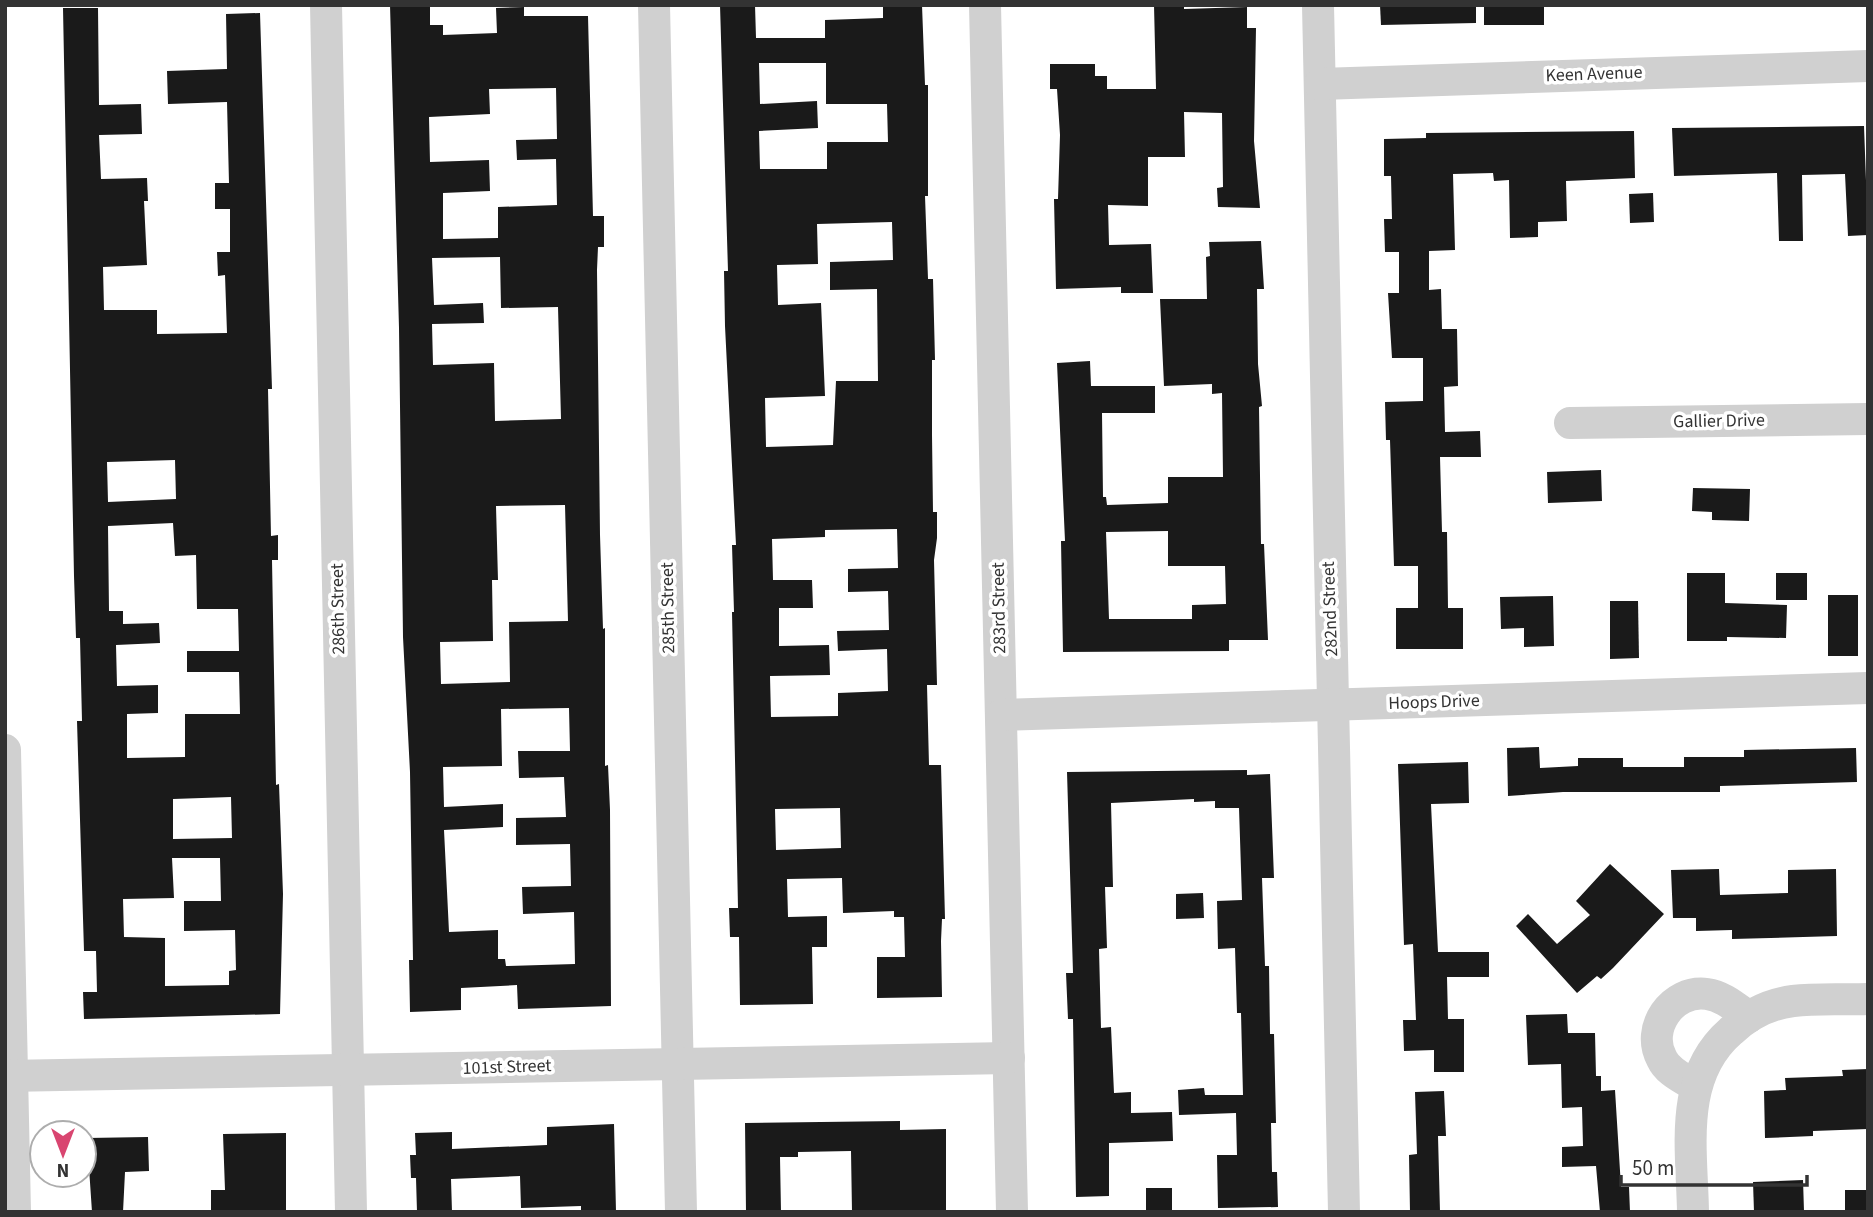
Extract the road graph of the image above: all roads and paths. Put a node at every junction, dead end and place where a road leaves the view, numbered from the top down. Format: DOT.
graph roads {
  1 [pos="326,5"];
  2 [pos="654,5"];
  3 [pos="985,5"];
  4 [pos="1318,5"];
  5 [pos="1868,66"];
  6 [pos="1320,84"];
  7 [pos="1868,419"];
  8 [pos="1570,423"];
  9 [pos="1868,688"];
  10 [pos="1333,705"];
  11 [pos="1001,715"];
  12 [pos="5,750"];
  13 [pos="1868,999"];
  14 [pos="1749,1017"];
  15 [pos="1009,1058"];
  16 [pos="678,1062"];
  17 [pos="348,1071"];
  18 [pos="9,1077"];
  19 [pos="1695,1086"];
  20 [pos="15,1212"];
  21 [pos="351,1212"];
  22 [pos="681,1212"];
  23 [pos="1012,1212"];
  24 [pos="1344,1212"];
  25 [pos="1693,1212"];
  1 -- 17 [label="street, 286th Street"];
  2 -- 16 [label="street, 285th Street"];
  3 -- 11 [label="street, 283rd Street"];
  4 -- 6 [label="street, 282nd Street"];
  5 -- 6 [label="street, Keen Avenue"];
  6 -- 10 [label="street, 282nd Street"];
  7 -- 8 [label="street, Gallier Drive"];
  9 -- 10 [label="street, Hoops Drive"];
  10 -- 11 [label="street, Hoops Drive"];
  10 -- 24 [label="street, 282nd Street"];
  11 -- 15 [label="street, 283rd Street"];
  12 -- 18 [label="street"];
  13 -- 14 [label="street"];
  14 -- 19 [label="street"];
  14 -- 19 [label="street"];
  15 -- 16 [label="street, 101st Street"];
  15 -- 23 [label="street, 283rd Street"];
  16 -- 17 [label="street, 101st Street"];
  16 -- 22 [label="street, 285th Street"];
  17 -- 18 [label="street, 101st Street"];
  17 -- 21 [label="street, 286th Street"];
  18 -- 20 [label="street"];
  19 -- 25 [label="street"];
}
